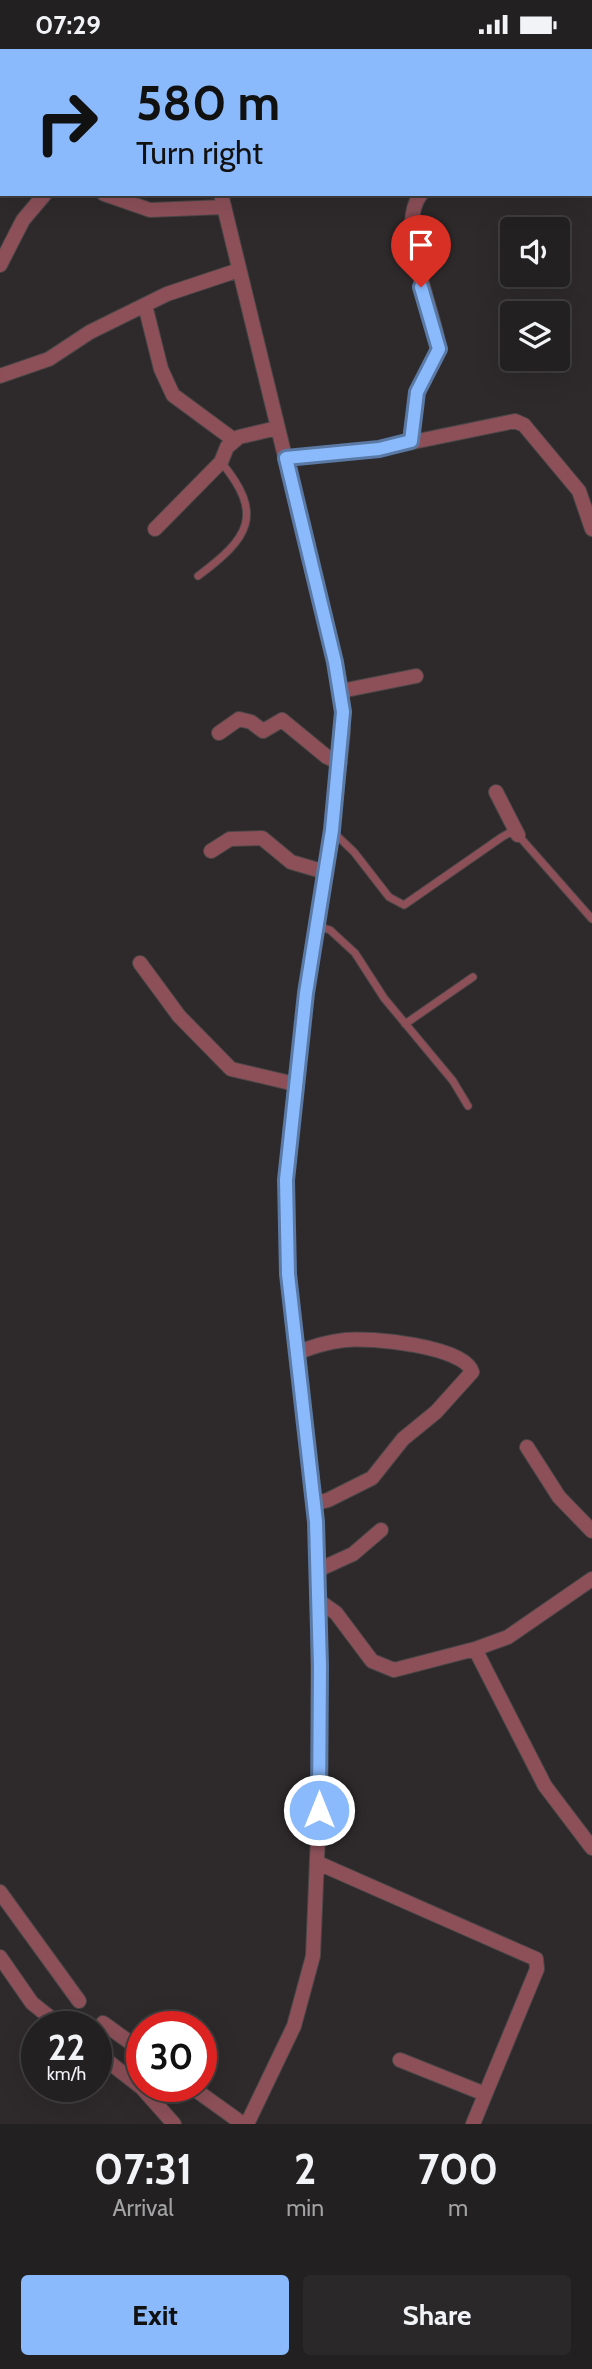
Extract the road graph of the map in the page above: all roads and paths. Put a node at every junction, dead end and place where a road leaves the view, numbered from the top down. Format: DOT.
graph roads {
  1 [pos="43,196"];
  2 [pos="110,196"];
  3 [pos="420,196"];
  4 [pos="223,201"];
  5 [pos="0,265"];
  6 [pos="239,270"];
  7 [pos="145,305"];
  8 [pos="0,376"];
  9 [pos="277,428"];
  10 [pos="234,440"];
  11 [pos="411,441"];
  12 [pos="286,458"];
  13 [pos="220,462"];
  14 [pos="155,529"];
  15 [pos="592,529"];
  16 [pos="198,576"];
  17 [pos="416,676"];
  18 [pos="341,691"];
  19 [pos="219,733"];
  20 [pos="340,763"];
  21 [pos="496,792"];
  22 [pos="332,830"];
  23 [pos="518,835"];
  24 [pos="211,851"];
  25 [pos="325,872"];
  26 [pos="592,919"];
  27 [pos="317,926"];
  28 [pos="140,963"];
  29 [pos="472,977"];
  30 [pos="405,1024"];
  31 [pos="295,1084"];
  32 [pos="468,1106"];
  33 [pos="297,1353"];
  34 [pos="527,1447"];
  35 [pos="313,1504"];
  36 [pos="381,1530"];
  37 [pos="592,1531"];
  38 [pos="318,1570"];
  39 [pos="592,1579"];
  40 [pos="319,1601"];
  41 [pos="475,1649"];
  42 [pos="592,1848"];
  43 [pos="318,1863"];
  44 [pos="0,1892"];
  45 [pos="0,1957"];
  46 [pos="79,2001"];
  47 [pos="42,2011"];
  48 [pos="400,2060"];
  49 [pos="112,2065"];
  50 [pos="485,2094"];
  51 [pos="213,2102"];
  52 [pos="169,2122"];
  53 [pos="245,2124"];
  54 [pos="473,2124"];
  1 -- 5 [label="street"];
  2 -- 4 [label="street"];
  3 -- 11 [label="street"];
  4 -- 6 [label="street"];
  6 -- 7 [label="street"];
  6 -- 9 [label="street"];
  7 -- 8 [label="street"];
  7 -- 10 [label="street"];
  9 -- 10 [label="street"];
  9 -- 12 [label="street"];
  10 -- 13 [label="street"];
  11 -- 12 [label="street"];
  11 -- 15 [label="street"];
  12 -- 18 [label="street"];
  13 -- 14 [label="street"];
  13 -- 16 [label="lane"];
  17 -- 18 [label="street"];
  18 -- 20 [label="street"];
  19 -- 20 [label="street"];
  20 -- 22 [label="street"];
  21 -- 23 [label="street"];
  22 -- 23 [label="lane"];
  22 -- 25 [label="street"];
  23 -- 26 [label="lane"];
  24 -- 25 [label="street"];
  25 -- 27 [label="street"];
  27 -- 30 [label="lane"];
  27 -- 31 [label="street"];
  28 -- 31 [label="street"];
  29 -- 30 [label="lane"];
  30 -- 32 [label="lane"];
  31 -- 33 [label="street"];
  33 -- 35 [label="street"];
  33 -- 35 [label="street"];
  34 -- 37 [label="street"];
  35 -- 38 [label="street"];
  36 -- 38 [label="street"];
  38 -- 40 [label="street"];
  39 -- 41 [label="street"];
  40 -- 41 [label="street"];
  40 -- 43 [label="street"];
  41 -- 42 [label="street"];
  43 -- 50 [label="street"];
  43 -- 53 [label="street"];
  44 -- 46 [label="street"];
  45 -- 47 [label="street"];
  48 -- 50 [label="street"];
  49 -- 52 [label="street"];
  50 -- 54 [label="street"];
  51 -- 53 [label="street"];
}
